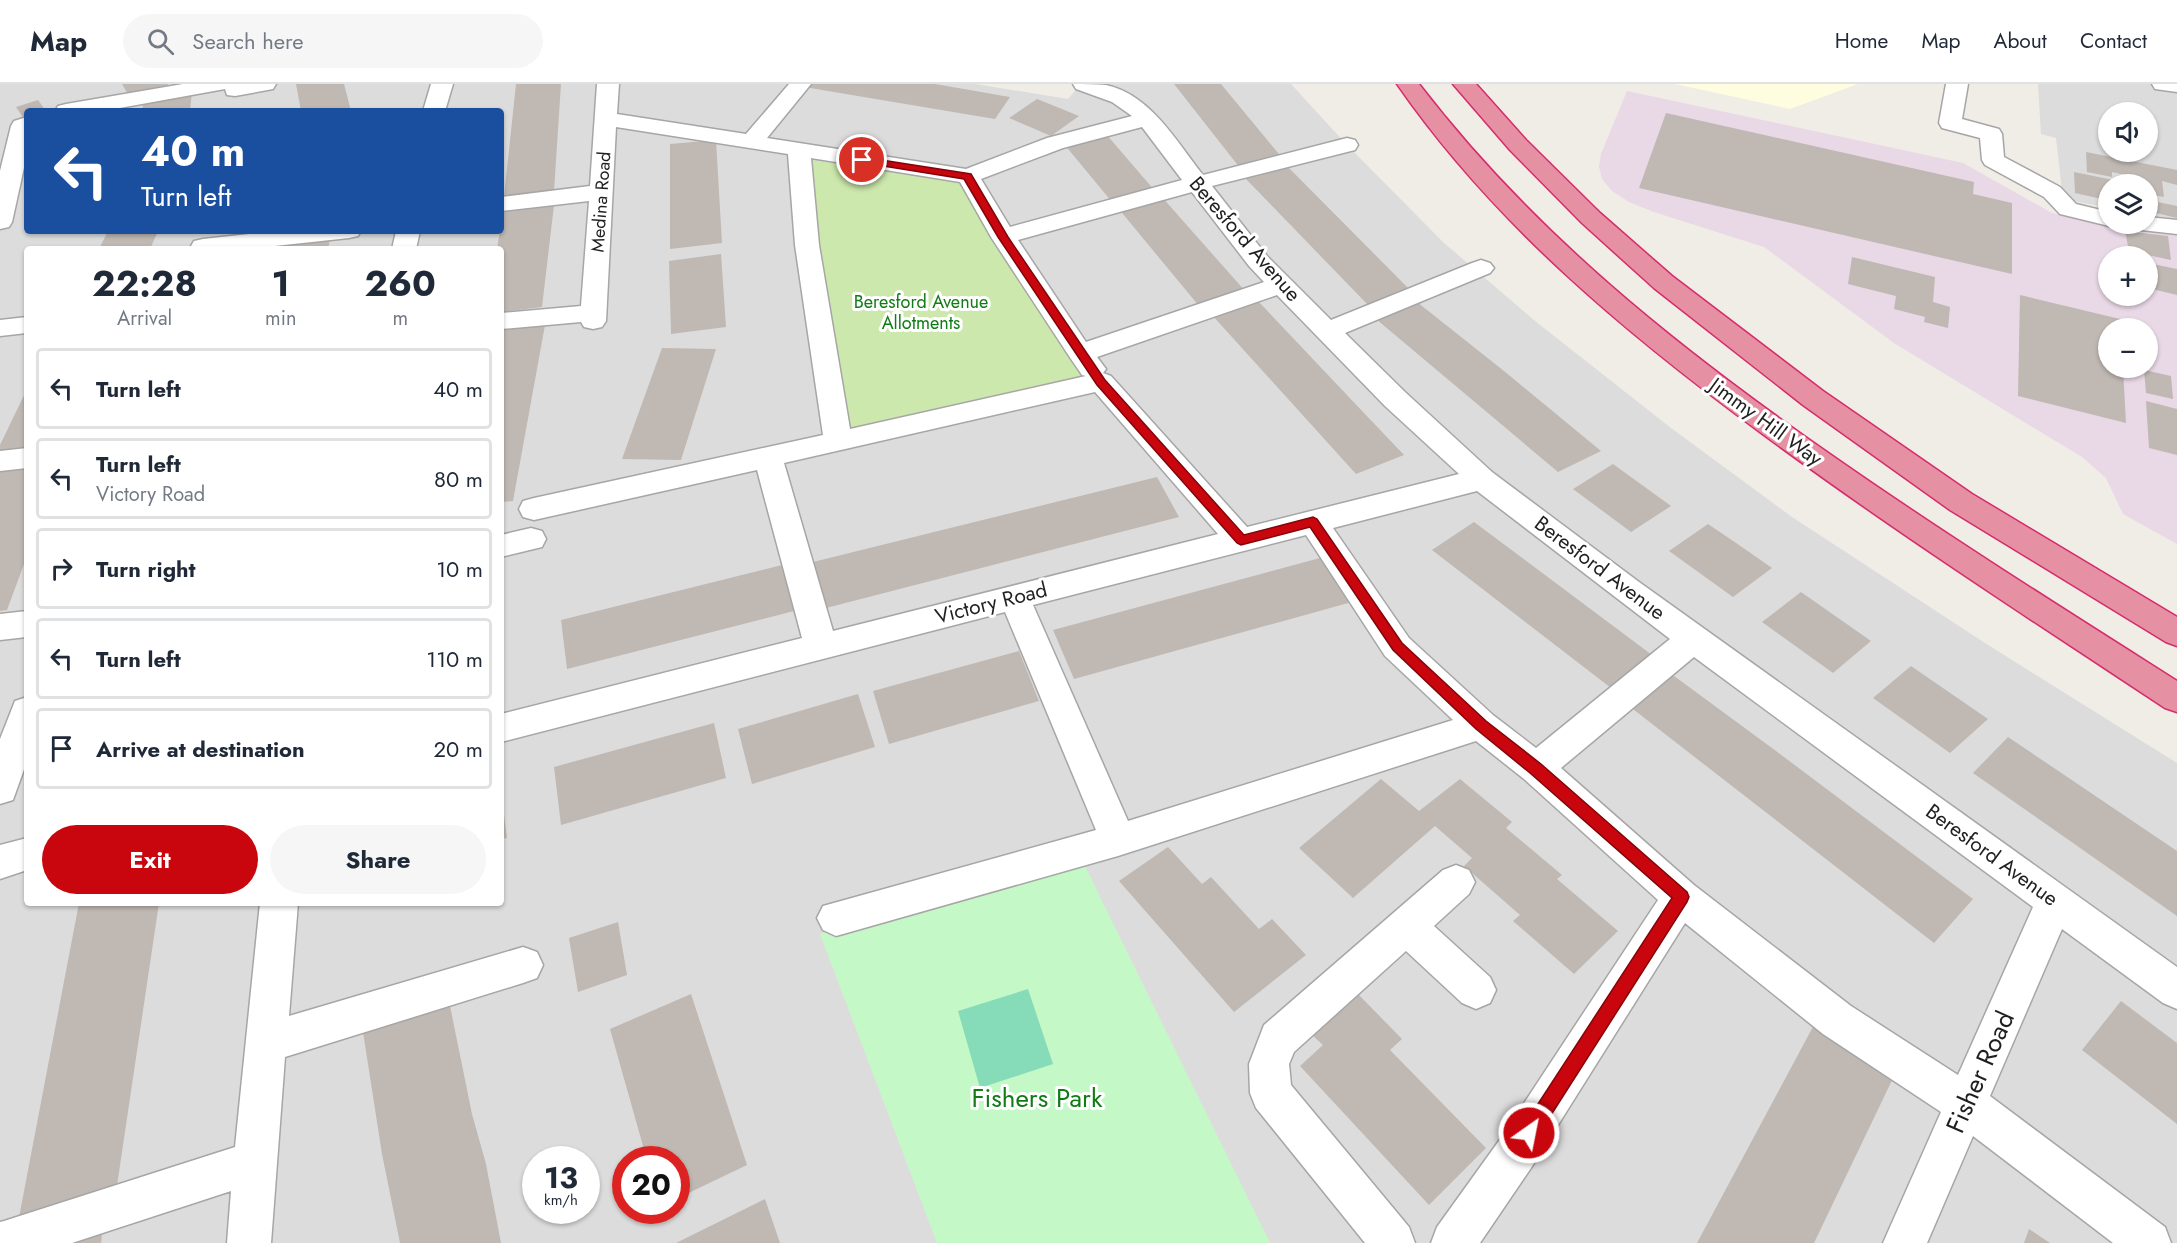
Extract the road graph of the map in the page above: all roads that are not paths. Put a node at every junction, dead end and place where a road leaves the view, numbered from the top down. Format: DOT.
graph roads {
  1 [pos="265,84"];
  2 [pos="442,84"];
  3 [pos="608,84"];
  4 [pos="800,84"];
  5 [pos="1084,84"];
  6 [pos="1408,84"];
  7 [pos="1464,84"];
  8 [pos="1957,84"];
  9 [pos="2163,84"];
  10 [pos="2177,86"];
  11 [pos="231,92"];
  12 [pos="92,108"];
  13 [pos="435,108"];
  14 [pos="606,119"];
  15 [pos="1147,119"];
  16 [pos="16,127"];
  17 [pos="751,142"];
  18 [pos="1347,145"];
  19 [pos="799,150"];
  20 [pos="968,176"];
  21 [pos="1197,184"];
  22 [pos="601,192"];
  23 [pos="504,204"];
  24 [pos="24,215"];
  25 [pos="2098,216"];
  26 [pos="1,220"];
  27 [pos="2158,225"];
  28 [pos="2177,227"];
  29 [pos="309,234"];
  30 [pos="1003,237"];
  31 [pos="204,242"];
  32 [pos="1480,268"];
  33 [pos="1281,285"];
  34 [pos="504,321"];
  35 [pos="24,325"];
  36 [pos="0,328"];
  37 [pos="1327,331"];
  38 [pos="1080,353"];
  39 [pos="1101,382"];
  40 [pos="838,442"];
  41 [pos="768,457"];
  42 [pos="24,458"];
  43 [pos="0,461"];
  44 [pos="1482,479"];
  45 [pos="534,509"];
  46 [pos="1313,522"];
  47 [pos="531,539"];
  48 [pos="1241,540"];
  49 [pos="504,545"];
  50 [pos="1014,597"];
  51 [pos="24,624"];
  52 [pos="0,627"];
  53 [pos="2177,633"];
  54 [pos="1694,638"];
  55 [pos="821,647"];
  56 [pos="2177,698"];
  57 [pos="24,720"];
  58 [pos="1481,725"];
  59 [pos="504,727"];
  60 [pos="1536,768"];
  61 [pos="0,789"];
  62 [pos="1118,840"];
  63 [pos="24,855"];
  64 [pos="0,862"];
  65 [pos="1456,882"];
  66 [pos="1682,897"];
  67 [pos="2055,901"];
  68 [pos="279,906"];
  69 [pos="836,918"];
  70 [pos="1406,926"];
  71 [pos="523,965"];
  72 [pos="2175,984"];
  73 [pos="1476,990"];
  74 [pos="266,1043"];
  75 [pos="1966,1104"];
  76 [pos="255,1162"];
  77 [pos="4,1243"];
  78 [pos="249,1243"];
  79 [pos="1393,1243"];
  80 [pos="1453,1243"];
  81 [pos="1905,1243"];
  82 [pos="2149,1243"];
  1 -- 11 [label="street"];
  2 -- 13 [label="street"];
  3 -- 14 [label="street, Medina Road"];
  4 -- 17 [label="street"];
  5 -- 15 [label="street, Beresford Avenue"];
  6 -- 56 [label="highway, Jimmy Hill Way"];
  7 -- 53 [label="highway"];
  8 -- 25 [label="street"];
  9 -- 10 [label="street"];
  11 -- 12 [label="street"];
  14 -- 17 [label="street"];
  14 -- 22 [label="street, Medina Road"];
  15 -- 20 [label="street"];
  15 -- 21 [label="street, Beresford Avenue"];
  16 -- 26 [label="street"];
  17 -- 19 [label="street"];
  18 -- 21 [label="street"];
  19 -- 20 [label="street"];
  19 -- 40 [label="street"];
  20 -- 30 [label="street"];
  21 -- 30 [label="street"];
  21 -- 33 [label="street, Beresford Avenue"];
  22 -- 23 [label="street"];
  22 -- 34 [label="street, Medina Road"];
  24 -- 26 [label="street"];
  27 -- 28 [label="street"];
  29 -- 31 [label="street"];
  30 -- 38 [label="street"];
  32 -- 37 [label="street"];
  33 -- 37 [label="street, Beresford Avenue"];
  33 -- 38 [label="street"];
  35 -- 36 [label="street"];
  37 -- 44 [label="street, Beresford Avenue"];
  38 -- 39 [label="street"];
  39 -- 40 [label="street"];
  39 -- 48 [label="street"];
  40 -- 41 [label="street"];
  41 -- 45 [label="street"];
  41 -- 55 [label="street"];
  42 -- 43 [label="street"];
  44 -- 46 [label="street, Victory Road"];
  44 -- 54 [label="street, Beresford Avenue"];
  46 -- 48 [label="street, Victory Road"];
  46 -- 58 [label="street"];
  47 -- 49 [label="street"];
  48 -- 50 [label="street, Victory Road"];
  50 -- 55 [label="street, Victory Road"];
  50 -- 62 [label="street"];
  51 -- 52 [label="street"];
  54 -- 60 [label="street"];
  54 -- 67 [label="street, Beresford Avenue"];
  55 -- 59 [label="street, Victory Road"];
  57 -- 61 [label="street"];
  58 -- 60 [label="street"];
  58 -- 62 [label="street"];
  60 -- 66 [label="street"];
  62 -- 69 [label="street"];
  63 -- 64 [label="street"];
  65 -- 70 [label="street"];
  66 -- 75 [label="street"];
  66 -- 80 [label="street"];
  67 -- 72 [label="street, Beresford Avenue"];
  67 -- 75 [label="street, Fisher Road"];
  68 -- 74 [label="street"];
  70 -- 73 [label="street"];
  70 -- 79 [label="street"];
  71 -- 74 [label="street"];
  74 -- 76 [label="street"];
  75 -- 81 [label="street, Fisher Road"];
  75 -- 82 [label="street"];
  76 -- 77 [label="street"];
  76 -- 78 [label="street"];
}
